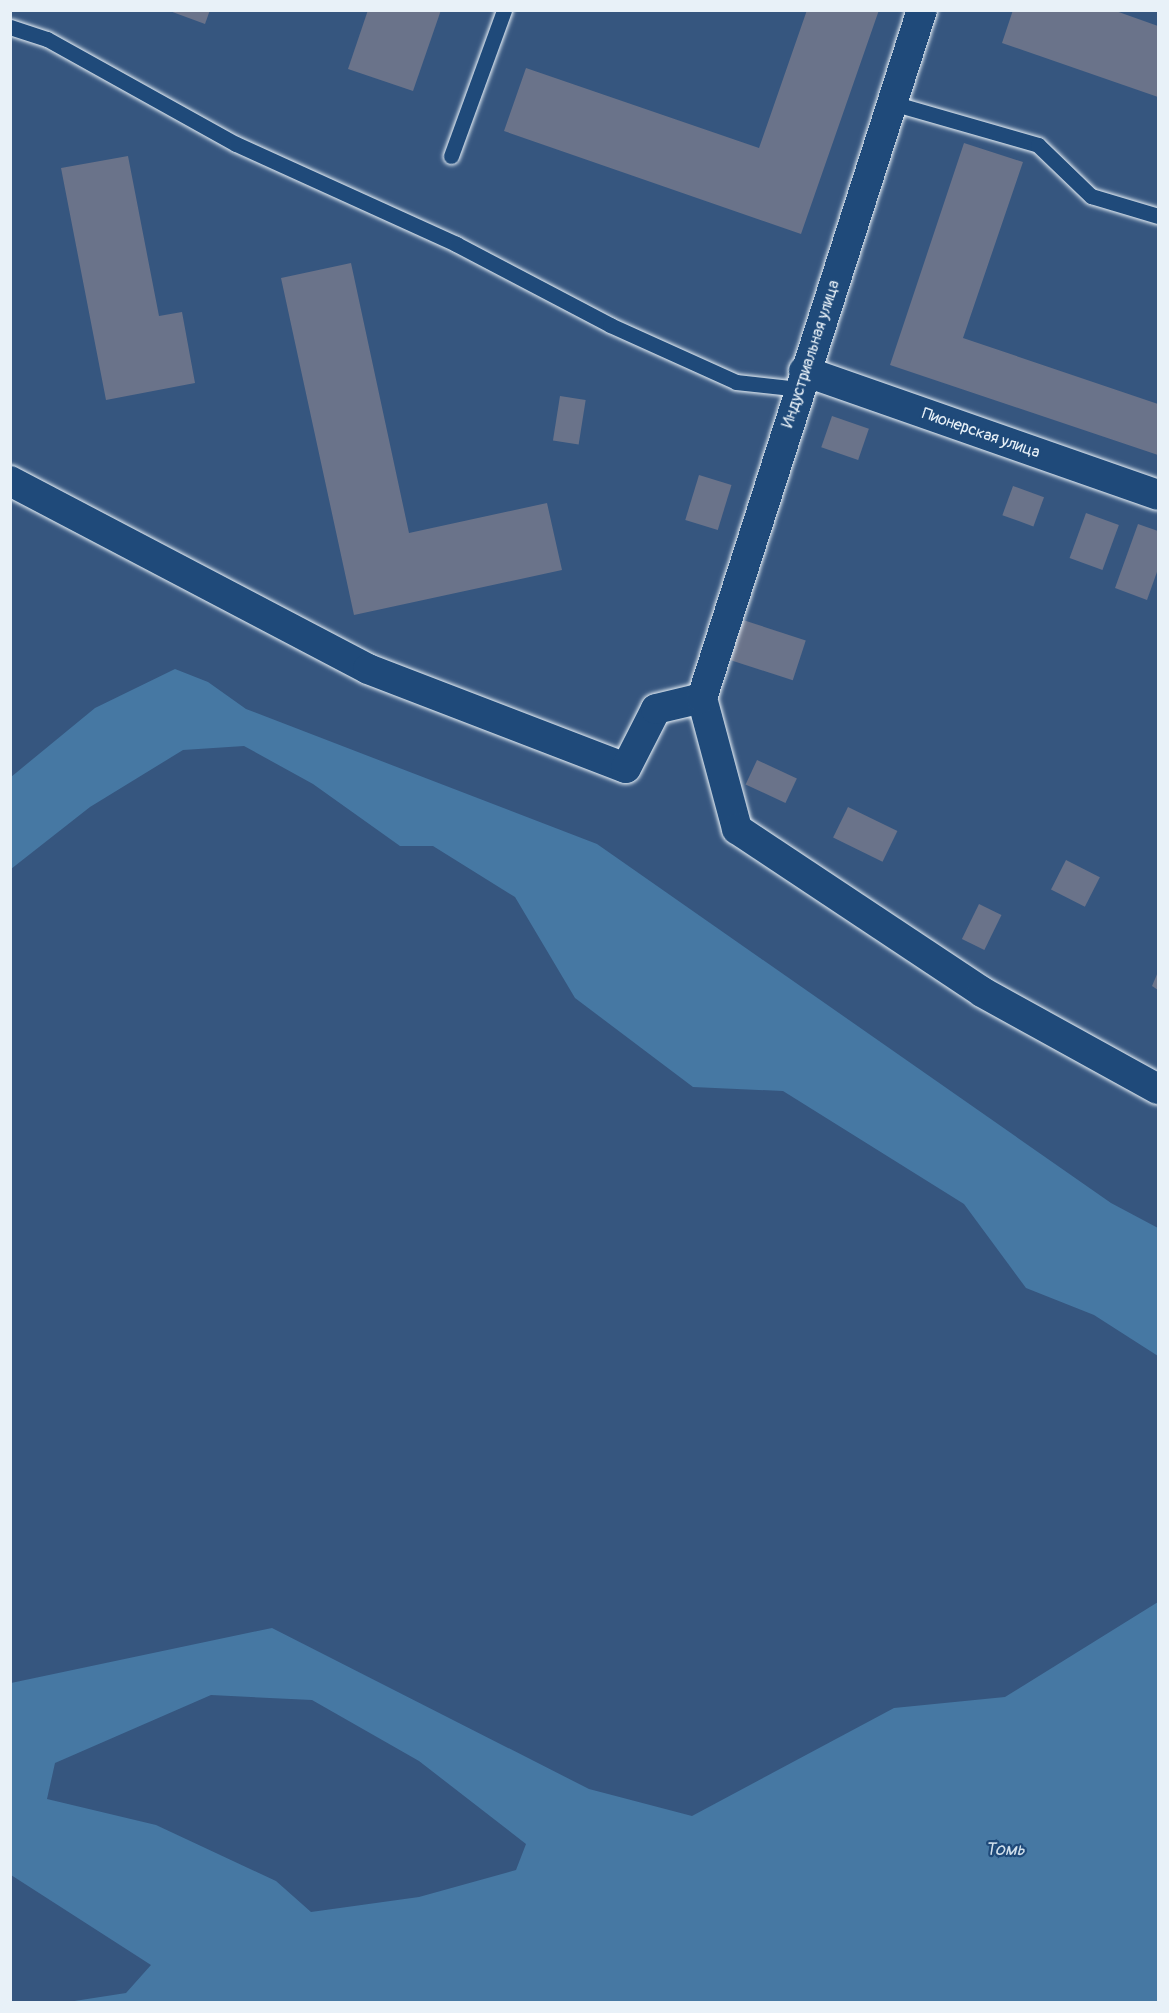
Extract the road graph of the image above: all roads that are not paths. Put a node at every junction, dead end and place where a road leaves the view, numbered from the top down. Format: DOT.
graph roads {
  1 [pos="504,10"];
  2 [pos="922,10"];
  3 [pos="10,27"];
  4 [pos="892,102"];
  5 [pos="451,156"];
  6 [pos="1158,216"];
  7 [pos="802,380"];
  8 [pos="10,481"];
  9 [pos="1158,495"];
  10 [pos="702,698"];
  11 [pos="1158,1089"];
  1 -- 5 [label="lane"];
  2 -- 4 [label="street, Индустриальная улица"];
  3 -- 7 [label="lane"];
  4 -- 6 [label="lane"];
  4 -- 7 [label="street, Индустриальная улица"];
  7 -- 9 [label="street, Пионерская улица"];
  7 -- 10 [label="street, Индустриальная улица"];
  8 -- 10 [label="street"];
  10 -- 11 [label="street"];
}
